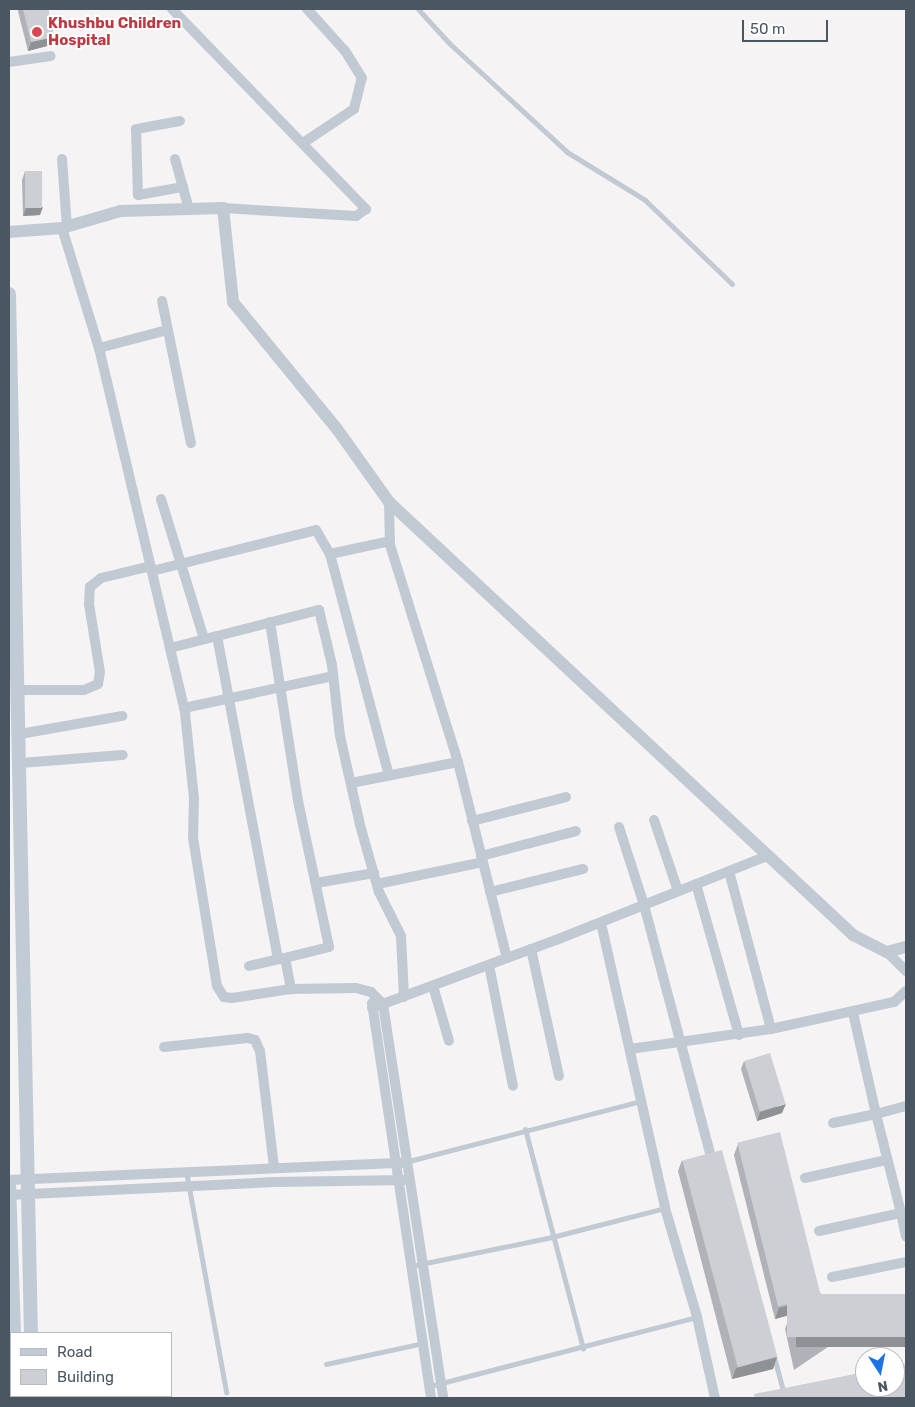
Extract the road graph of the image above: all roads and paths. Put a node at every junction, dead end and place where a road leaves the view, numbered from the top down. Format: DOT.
graph roads {
  1 [pos="172,9"];
  2 [pos="307,9"];
  3 [pos="418,9"];
  4 [pos="51,56"];
  5 [pos="9,62"];
  6 [pos="180,121"];
  7 [pos="303,143"];
  8 [pos="62,159"];
  9 [pos="175,159"];
  10 [pos="183,187"];
  11 [pos="223,208"];
  12 [pos="189,209"];
  13 [pos="65,228"];
  14 [pos="9,232"];
  15 [pos="732,284"];
  16 [pos="9,294"];
  17 [pos="162,300"];
  18 [pos="167,330"];
  19 [pos="99,348"];
  20 [pos="10,408"];
  21 [pos="191,443"];
  22 [pos="161,499"];
  23 [pos="389,502"];
  24 [pos="390,541"];
  25 [pos="330,554"];
  26 [pos="182,564"];
  27 [pos="152,568"];
  28 [pos="270,622"];
  29 [pos="217,636"];
  30 [pos="204,639"];
  31 [pos="170,648"];
  32 [pos="333,676"];
  33 [pos="282,688"];
  34 [pos="228,698"];
  35 [pos="16,700"];
  36 [pos="184,708"];
  37 [pos="122,716"];
  38 [pos="16,730"];
  39 [pos="123,756"];
  40 [pos="458,762"];
  41 [pos="20,764"];
  42 [pos="389,775"];
  43 [pos="351,782"];
  44 [pos="566,798"];
  45 [pos="654,820"];
  46 [pos="472,821"];
  47 [pos="618,827"];
  48 [pos="576,832"];
  49 [pos="767,856"];
  50 [pos="482,859"];
  51 [pos="583,869"];
  52 [pos="729,871"];
  53 [pos="374,873"];
  54 [pos="316,883"];
  55 [pos="377,884"];
  56 [pos="696,884"];
  57 [pos="490,892"];
  58 [pos="678,892"];
  59 [pos="644,905"];
  60 [pos="601,922"];
  61 [pos="906,947"];
  62 [pos="531,949"];
  63 [pos="887,952"];
  64 [pos="506,958"];
  65 [pos="282,959"];
  66 [pos="490,965"];
  67 [pos="249,966"];
  68 [pos="906,971"];
  69 [pos="433,986"];
  70 [pos="291,989"];
  71 [pos="906,990"];
  72 [pos="371,992"];
  73 [pos="404,997"];
  74 [pos="383,1004"];
  75 [pos="372,1008"];
  76 [pos="853,1013"];
  77 [pos="771,1029"];
  78 [pos="739,1035"];
  79 [pos="678,1040"];
  80 [pos="449,1041"];
  81 [pos="164,1047"];
  82 [pos="630,1049"];
  83 [pos="559,1076"];
  84 [pos="513,1086"];
  85 [pos="641,1101"];
  86 [pos="906,1106"];
  87 [pos="876,1114"];
  88 [pos="833,1122"];
  89 [pos="525,1129"];
  90 [pos="710,1153"];
  91 [pos="887,1160"];
  92 [pos="403,1162"];
  93 [pos="274,1166"];
  94 [pos="186,1171"];
  95 [pos="805,1178"];
  96 [pos="30,1179"];
  97 [pos="411,1179"];
  98 [pos="400,1180"];
  99 [pos="9,1181"];
  100 [pos="189,1187"];
  101 [pos="9,1195"];
  102 [pos="30,1195"];
  103 [pos="666,1208"];
  104 [pos="904,1212"];
  105 [pos="819,1231"];
  106 [pos="906,1236"];
  107 [pos="552,1237"];
  108 [pos="906,1262"];
  109 [pos="422,1264"];
  110 [pos="411,1266"];
  111 [pos="832,1277"];
  112 [pos="10,1283"];
  113 [pos="697,1317"];
  114 [pos="12,1330"];
  115 [pos="31,1332"];
  116 [pos="423,1343"];
  117 [pos="772,1347"];
  118 [pos="583,1348"];
  119 [pos="326,1364"];
  120 [pos="441,1383"];
  121 [pos="430,1386"];
  122 [pos="226,1392"];
  123 [pos="793,1392"];
  124 [pos="431,1398"];
  125 [pos="443,1398"];
  126 [pos="715,1398"];
  1 -- 7 [label="street"];
  2 -- 7 [label="street"];
  3 -- 15 [label="lane"];
  4 -- 5 [label="street"];
  6 -- 10 [label="street"];
  7 -- 11 [label="street"];
  8 -- 13 [label="street"];
  9 -- 10 [label="street"];
  10 -- 12 [label="street"];
  11 -- 12 [label="street"];
  11 -- 23 [label="street"];
  12 -- 13 [label="street"];
  13 -- 14 [label="street"];
  13 -- 19 [label="street"];
  16 -- 20 [label="main road"];
  17 -- 18 [label="street"];
  18 -- 19 [label="street"];
  18 -- 21 [label="street"];
  19 -- 27 [label="street"];
  20 -- 35 [label="main road"];
  22 -- 26 [label="street"];
  23 -- 24 [label="street"];
  23 -- 49 [label="street"];
  24 -- 25 [label="street"];
  24 -- 40 [label="street"];
  25 -- 26 [label="street"];
  25 -- 42 [label="street"];
  26 -- 27 [label="street"];
  26 -- 30 [label="street"];
  27 -- 31 [label="street"];
  27 -- 35 [label="street"];
  28 -- 29 [label="street"];
  28 -- 32 [label="street"];
  28 -- 33 [label="street"];
  29 -- 30 [label="street"];
  29 -- 34 [label="street"];
  30 -- 31 [label="street"];
  31 -- 36 [label="street"];
  32 -- 33 [label="street"];
  32 -- 43 [label="street"];
  33 -- 34 [label="street"];
  33 -- 54 [label="street"];
  34 -- 36 [label="street"];
  34 -- 65 [label="street"];
  35 -- 38 [label="main road"];
  36 -- 70 [label="street"];
  37 -- 38 [label="street"];
  38 -- 41 [label="main road"];
  39 -- 41 [label="street"];
  40 -- 42 [label="street"];
  40 -- 46 [label="street"];
  41 -- 96 [label="main road"];
  42 -- 43 [label="street"];
  43 -- 53 [label="street"];
  44 -- 46 [label="street"];
  45 -- 58 [label="street"];
  46 -- 50 [label="street"];
  47 -- 59 [label="street"];
  48 -- 50 [label="street"];
  49 -- 52 [label="street"];
  49 -- 63 [label="street"];
  50 -- 55 [label="street"];
  50 -- 57 [label="street"];
  51 -- 57 [label="street"];
  52 -- 56 [label="street"];
  52 -- 77 [label="street"];
  53 -- 54 [label="street"];
  53 -- 55 [label="street"];
  54 -- 65 [label="street"];
  55 -- 73 [label="street"];
  56 -- 58 [label="street"];
  56 -- 78 [label="street"];
  57 -- 64 [label="street"];
  58 -- 59 [label="street"];
  59 -- 60 [label="street"];
  59 -- 79 [label="street"];
  60 -- 62 [label="street"];
  60 -- 82 [label="street"];
  61 -- 63 [label="street"];
  62 -- 64 [label="street"];
  62 -- 83 [label="street"];
  63 -- 68 [label="street"];
  64 -- 66 [label="street"];
  65 -- 67 [label="street"];
  65 -- 70 [label="street"];
  66 -- 69 [label="street"];
  66 -- 84 [label="street"];
  69 -- 73 [label="street"];
  69 -- 80 [label="street"];
  70 -- 72 [label="street"];
  71 -- 76 [label="street"];
  72 -- 74 [label="street"];
  72 -- 75 [label="street"];
  73 -- 74 [label="street"];
  74 -- 75 [label="street"];
  74 -- 92 [label="street"];
  75 -- 92 [label="street"];
  76 -- 77 [label="street"];
  76 -- 87 [label="street"];
  77 -- 78 [label="street"];
  78 -- 79 [label="street"];
  79 -- 82 [label="street"];
  79 -- 90 [label="street"];
  81 -- 93 [label="street"];
  82 -- 85 [label="street"];
  85 -- 89 [label="lane"];
  85 -- 103 [label="street"];
  86 -- 87 [label="street"];
  87 -- 88 [label="street"];
  87 -- 91 [label="street"];
  89 -- 92 [label="lane"];
  89 -- 107 [label="lane"];
  91 -- 95 [label="street"];
  91 -- 104 [label="street"];
  92 -- 93 [label="street"];
  92 -- 97 [label="street"];
  92 -- 98 [label="street"];
  93 -- 94 [label="street"];
  94 -- 96 [label="street"];
  94 -- 100 [label="lane"];
  96 -- 99 [label="street"];
  96 -- 102 [label="main road"];
  97 -- 98 [label="street"];
  97 -- 109 [label="street"];
  98 -- 100 [label="street"];
  98 -- 110 [label="street"];
  99 -- 101 [label="main road"];
  100 -- 102 [label="street"];
  100 -- 122 [label="lane"];
  101 -- 102 [label="street"];
  101 -- 112 [label="main road"];
  102 -- 115 [label="main road"];
  103 -- 107 [label="lane"];
  103 -- 113 [label="street"];
  104 -- 105 [label="street"];
  104 -- 106 [label="street"];
  107 -- 109 [label="lane"];
  107 -- 118 [label="lane"];
  108 -- 111 [label="street"];
  109 -- 110 [label="lane"];
  109 -- 120 [label="street"];
  110 -- 116 [label="street"];
  112 -- 114 [label="main road"];
  113 -- 118 [label="lane"];
  113 -- 126 [label="street"];
  116 -- 119 [label="lane"];
  116 -- 121 [label="street"];
  117 -- 123 [label="lane"];
  118 -- 120 [label="lane"];
  120 -- 121 [label="lane"];
  120 -- 125 [label="street"];
  121 -- 124 [label="street"];
}
